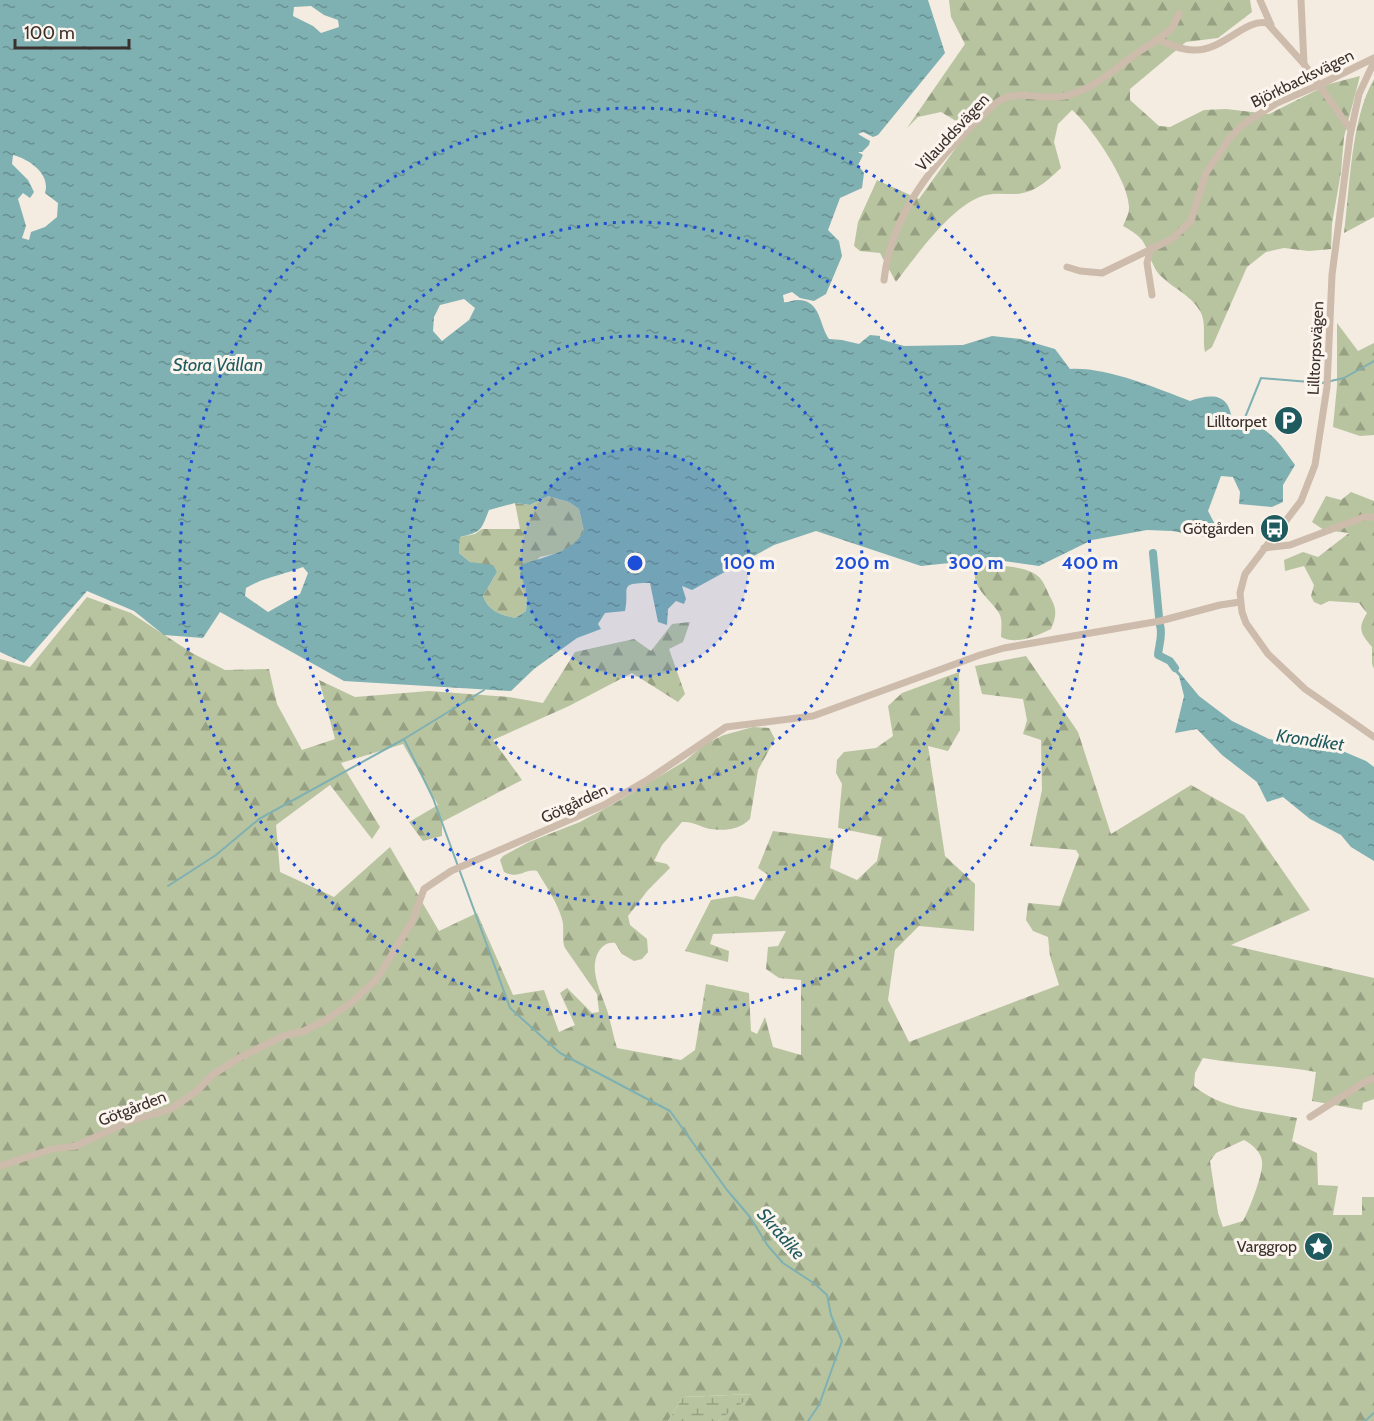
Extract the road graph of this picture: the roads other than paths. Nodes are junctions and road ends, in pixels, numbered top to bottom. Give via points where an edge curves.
1 (1260, 0) edge
2 (1301, 0) edge
3 (1179, 14) dead end
4 (1272, 27) junction
5 (1157, 39) junction
6 (1374, 58) edge
7 (1374, 62) edge
8 (1304, 64) junction
9 (1319, 85) junction
10 (1352, 130) junction
11 (1151, 248) junction
12 (1067, 267) dead end
13 (884, 280) dead end
14 (1152, 295) dead end
15 (1374, 517) edge
16 (1264, 548) junction
17 (1240, 602) junction
18 (1374, 737) edge
19 (1374, 1078) edge
20 (1310, 1117) dead end
21 (0, 1166) edge

1 - 4 street
2 - 8 street
3 - 5 street, Vilauddsvägen via 1172,27
4 - 5 street via 1255,23 1219,45 1201,50
4 - 8 street
5 - 13 street, Vilauddsvägen via 1106,77 1072,94 1042,98 1010,95 998,102 934,167 913,196 896,229
6 - 9 street, Björkbacksvägen
7 - 10 street, Lilltorpsvägen via 1359,94
8 - 9 street
9 - 10 street
9 - 11 street, Björkbacksvägen via 1277,103 1242,125 1206,173 1189,225
10 - 16 street, Lilltorpsvägen via 1332,275 1327,390 1316,465 1301,501
11 - 12 street, Björkbacksvägen via 1102,273
11 - 14 street via 1147,263
15 - 16 street via 1364,516 1290,544
16 - 17 street, Lilltorpsvägen via 1243,579
17 - 18 street via 1253,635 1280,666 1305,689
17 - 21 street, Götgården via 1160,621 1004,648 813,716 726,727 604,805 451,871 424,889 412,922 376,980 326,1020 237,1059 171,1109 130,1121 75,1146 52,1149
19 - 20 street

